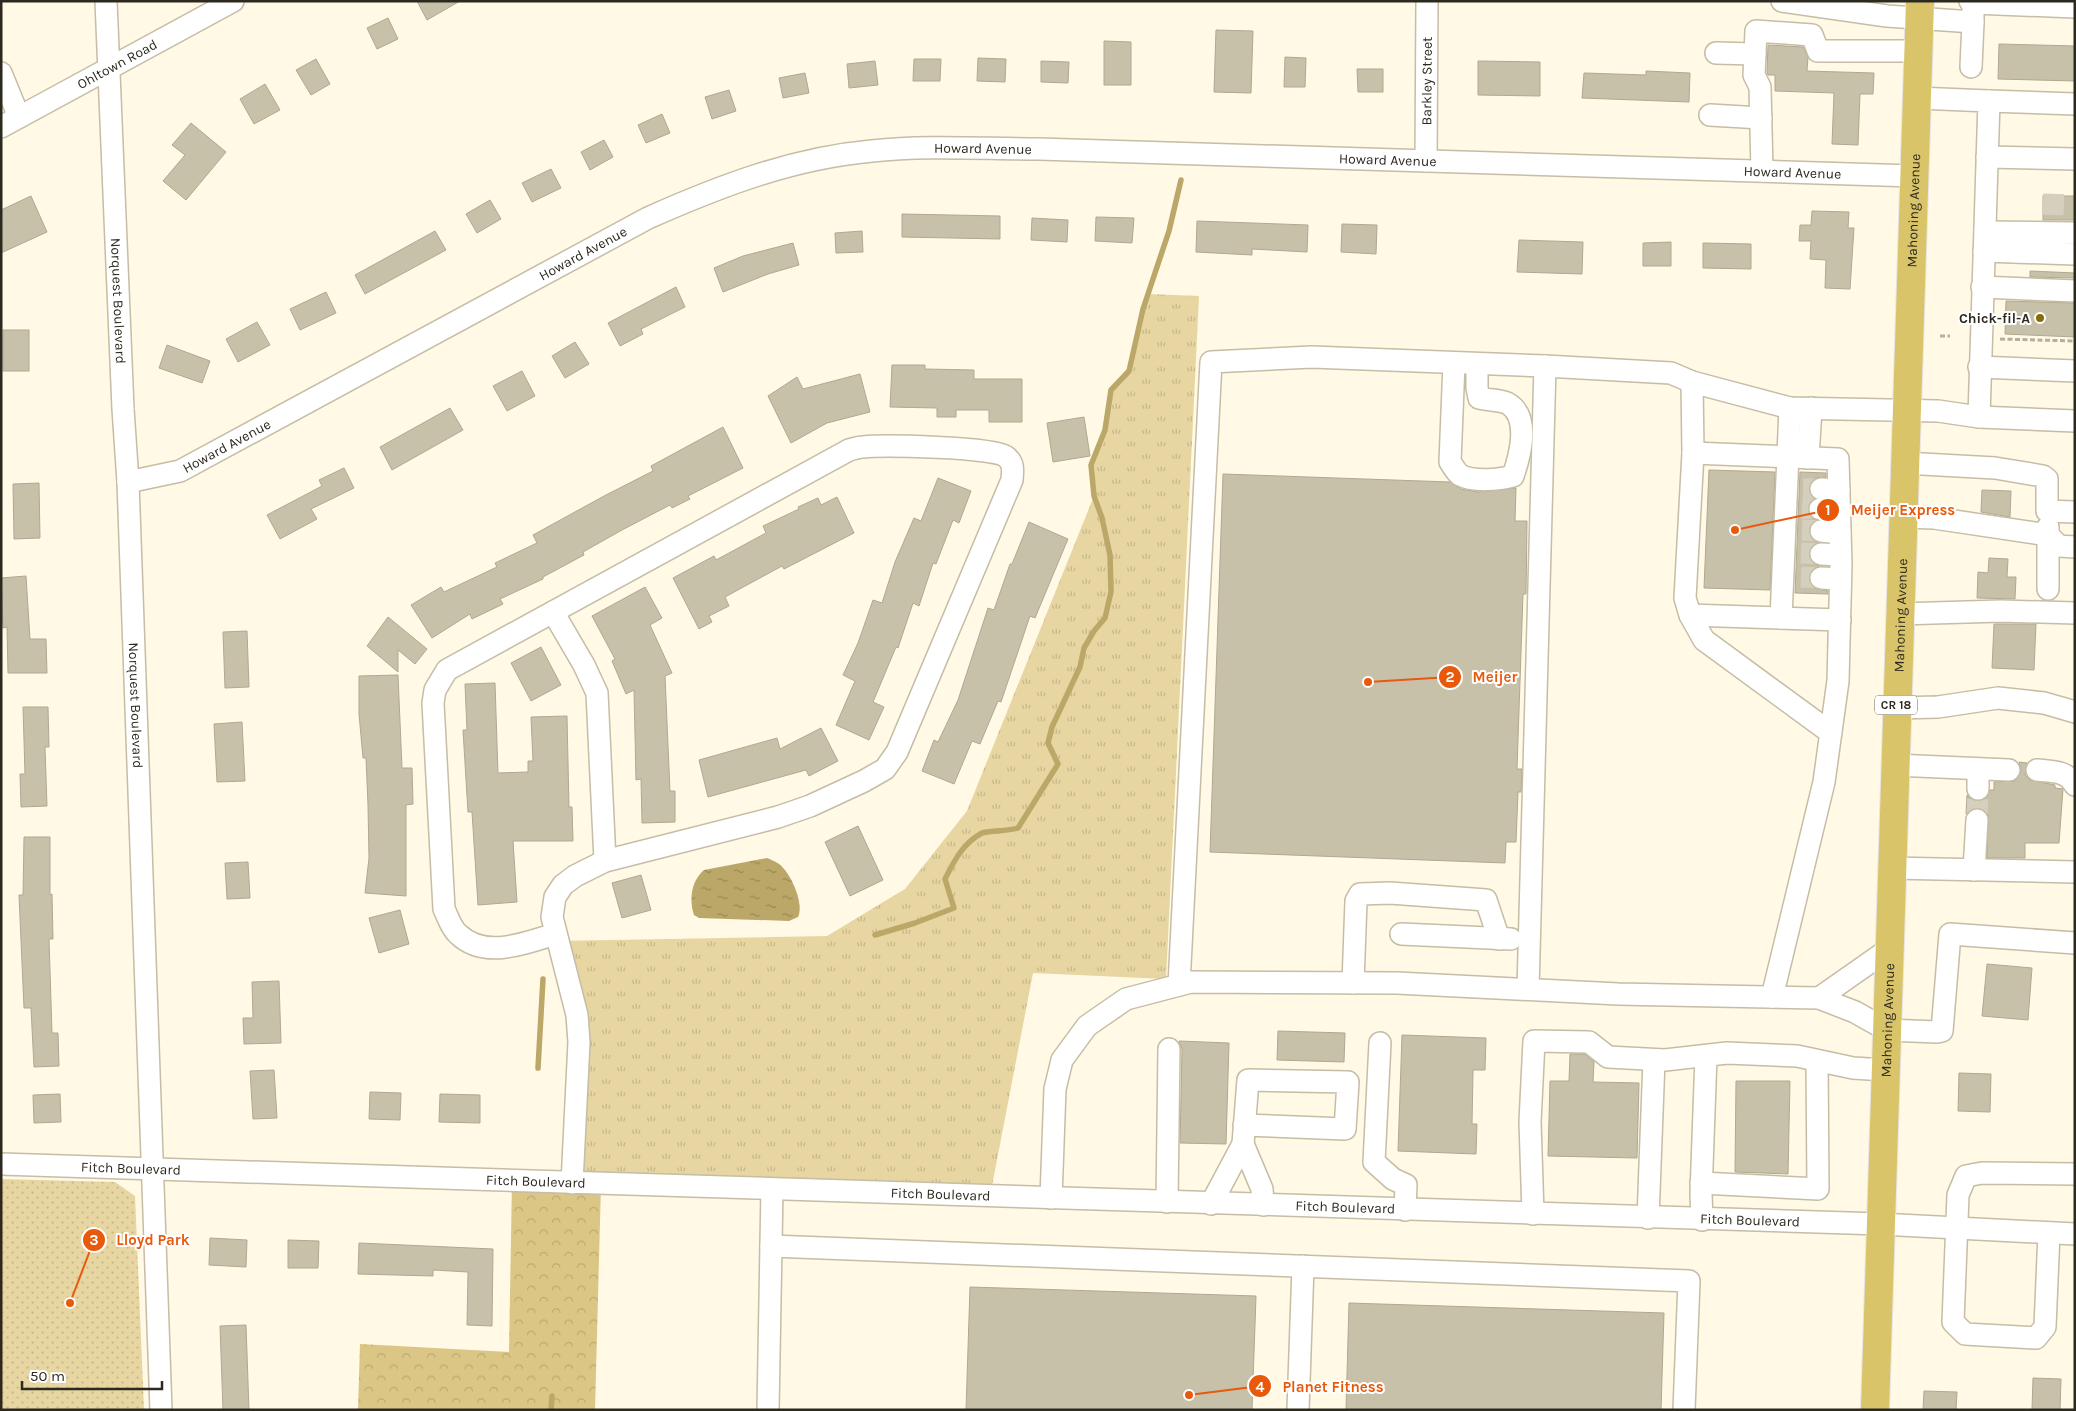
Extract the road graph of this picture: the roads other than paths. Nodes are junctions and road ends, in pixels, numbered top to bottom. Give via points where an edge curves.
1 (106, 1) edge
2 (233, 1) edge
3 (1427, 1) edge
4 (1782, 1) edge
5 (1859, 7) edge
6 (2075, 7) edge
7 (1972, 9) edge
8 (1920, 10) edge
9 (1918, 51) junction
10 (1716, 53) dead end
11 (1755, 54) junction
12 (1971, 67) dead end
13 (109, 68) junction
14 (1, 73) edge
15 (1917, 98) junction
16 (1988, 101) junction
17 (2075, 104) edge
18 (1710, 115) dead end
19 (1761, 118) junction
20 (10, 122) edge
21 (1987, 157) junction
22 (2075, 159) edge
23 (1426, 161) junction
24 (1762, 171) junction
25 (1914, 176) junction
26 (2075, 233) edge
27 (1984, 241) junction
28 (2075, 243) edge
29 (2075, 254) edge
30 (2075, 281) edge
31 (1982, 283) junction
32 (2075, 291) edge
33 (1454, 363) junction
34 (1477, 364) junction
35 (1546, 366) junction
36 (1979, 367) junction
37 (2075, 371) edge
38 (1692, 382) junction
39 (1800, 408) junction
40 (1906, 410) junction
41 (1979, 417) junction
42 (2075, 421) edge
43 (1693, 453) junction
44 (1799, 457) junction
45 (1904, 463) junction
46 (128, 482) junction
47 (1812, 509) junction
48 (2048, 511) junction
49 (2075, 512) edge
50 (1903, 517) junction
51 (2048, 535) junction
52 (2075, 547) edge
53 (1812, 554) junction
54 (1811, 578) junction
55 (2048, 589) dead end
56 (553, 612) junction
57 (2075, 613) edge
58 (1899, 614) junction
59 (1690, 615) junction
60 (1781, 618) junction
61 (1840, 620) junction
62 (1896, 708) junction
63 (2075, 712) edge
64 (1831, 733) junction
65 (1894, 766) junction
66 (2009, 770) dead end
67 (2037, 770) dead end
68 (2075, 785) edge
69 (1977, 820) tunnel mouth
70 (605, 861) junction
71 (1891, 868) junction
72 (1974, 870) junction
73 (2075, 872) edge
74 (555, 934) junction
75 (1401, 934) dead end
76 (1499, 939) junction
77 (1530, 940) junction
78 (2075, 943) edge
79 (1889, 949) junction
80 (1353, 983) junction
81 (1179, 985) junction
82 (1528, 989) junction
83 (1772, 997) junction
84 (1819, 998) junction
85 (1886, 1030) junction
86 (1380, 1043) dead end
87 (1169, 1050) dead end
88 (1706, 1056) junction
89 (1654, 1060) junction
90 (1816, 1061) junction
91 (1886, 1070) junction
92 (1243, 1134) junction
93 (1, 1164) edge
94 (151, 1169) junction
95 (2075, 1174) edge
96 (572, 1183) junction
97 (1701, 1183) junction
98 (772, 1189) junction
99 (1051, 1198) junction
100 (1167, 1202) junction
101 (1211, 1204) junction
102 (1263, 1206) junction
103 (1405, 1210) junction
104 (1533, 1214) junction
105 (1648, 1218) junction
106 (1702, 1220) junction
107 (1880, 1224) junction
108 (1955, 1228) junction
109 (2049, 1233) junction
110 (2075, 1234) edge
111 (770, 1246) junction
112 (1303, 1266) junction
113 (160, 1410) edge
114 (768, 1410) edge
115 (1298, 1410) edge
116 (1684, 1410) edge
117 (1875, 1410) edge

1 - 13 street, Norquest Boulevard
2 - 13 street, Ohltown Road
3 - 23 street, Barkley Street
4 - 5 street
5 - 8 street
6 - 7 street
7 - 8 street
7 - 12 street
8 - 9 main road, Mahoning Avenue / CR 18
9 - 11 street via 1818,50 1812,35 1756,31
9 - 15 main road, Mahoning Avenue / CR 18
10 - 11 street
11 - 19 street via 1754,75 1760,87
13 - 20 street, Ohltown Road
13 - 46 street, Norquest Boulevard via 122,409
14 - 20 street
15 - 16 street
15 - 25 main road, Mahoning Avenue / CR 18
16 - 17 street
16 - 21 street
18 - 19 street
19 - 24 street
21 - 22 street
21 - 27 street
23 - 24 street, Howard Avenue
23 - 46 street, Howard Avenue via 912,148 839,155 770,170 711,190 648,218 180,471
24 - 25 street, Howard Avenue
25 - 40 main road, Mahoning Avenue / CR 18
26 - 27 street
27 - 28 street
27 - 29 street
27 - 31 street
30 - 31 street
31 - 32 street
31 - 36 street
33 - 34 street
33 - 34 street via 1450,462 1458,474 1469,478 1504,479 1513,476 1518,462 1521,420 1516,410 1505,402 1480,398
33 - 81 street via 1312,357 1211,362
34 - 35 street
35 - 38 street via 1671,374
35 - 77 street
36 - 37 street
36 - 41 street
38 - 39 street
38 - 43 street
39 - 40 street
39 - 44 street
40 - 41 street via 1938,410
40 - 45 main road, Mahoning Avenue / CR 18
41 - 42 street
43 - 44 street
43 - 59 street via 1685,598
44 - 47 street
44 - 47 street via 1838,459
45 - 48 street via 1995,468 2043,476 2047,479
45 - 50 main road, Mahoning Avenue / CR 18
46 - 94 street, Norquest Boulevard
47 - 53 street
47 - 53 street
48 - 49 street
48 - 51 street
50 - 51 street via 1934,518
50 - 58 main road, Mahoning Avenue / CR 18
51 - 52 street via 2059,546
51 - 55 street
53 - 54 street
53 - 54 street
54 - 60 street
54 - 61 street
56 - 70 street via 597,693
56 - 70 street via 855,448 876,446 1000,452 1014,467 1012,480 897,752 885,769 864,782 778,817
56 - 74 street via 447,670 435,690 433,703 442,894 450,922 458,934 470,941 500,949
57 - 58 street
58 - 62 main road, Mahoning Avenue / CR 18
59 - 60 street
59 - 64 street via 1704,640
60 - 61 street
61 - 64 street via 1838,681
62 - 63 street via 1938,707 1998,698 2044,703
62 - 65 main road, Mahoning Avenue / CR 18
64 - 83 street via 1824,782
65 - 66 street via 1978,779
65 - 71 main road, Mahoning Avenue / CR 18
67 - 68 street via 2070,776
69 - 72 street
70 - 74 street via 575,876 554,897 552,917
71 - 72 street
71 - 79 main road, Mahoning Avenue / CR 18
72 - 73 street
74 - 96 street via 577,1015 579,1042
75 - 76 street
76 - 77 street
76 - 80 street via 1486,900 1360,894 1356,900
77 - 82 street
78 - 85 street via 1950,934 1942,1031
79 - 84 street
79 - 85 main road, Mahoning Avenue / CR 18
80 - 81 street via 1190,982
80 - 82 street
81 - 99 street via 1126,999 1087,1026 1062,1060 1054,1089
82 - 83 street
83 - 84 street
84 - 85 street via 1855,1012
85 - 91 main road, Mahoning Avenue / CR 18
86 - 103 street via 1374,1162 1393,1179 1406,1185
87 - 100 street
88 - 89 street
88 - 90 street via 1727,1053 1797,1056
88 - 97 street
89 - 104 street via 1608,1057 1589,1042 1534,1041 1530,1122
89 - 105 street
90 - 91 street
90 - 97 street via 1818,1189
91 - 107 main road, Mahoning Avenue / CR 18
92 - 92 street via 1248,1080 1348,1082 1345,1129
92 - 101 street
92 - 102 street via 1262,1189
93 - 94 street, Fitch Boulevard
94 - 96 street, Fitch Boulevard
94 - 113 street, Norquest Boulevard
95 - 108 street via 1982,1173 1966,1176 1958,1195
96 - 98 street, Fitch Boulevard
97 - 106 street
98 - 99 street, Fitch Boulevard
98 - 111 street
99 - 100 street, Fitch Boulevard
100 - 101 street, Fitch Boulevard
101 - 102 street, Fitch Boulevard
102 - 103 street, Fitch Boulevard
103 - 104 street, Fitch Boulevard
104 - 105 street, Fitch Boulevard
105 - 106 street, Fitch Boulevard
106 - 107 street, Fitch Boulevard
107 - 108 street, Fitch Boulevard
107 - 117 main road, Mahoning Avenue / CR 18
108 - 109 street, Fitch Boulevard
108 - 109 street via 1953,1322 1965,1334 2036,1338 2045,1327
109 - 110 street, Fitch Boulevard
111 - 112 street
111 - 114 street
112 - 115 street
112 - 116 street via 1689,1281

